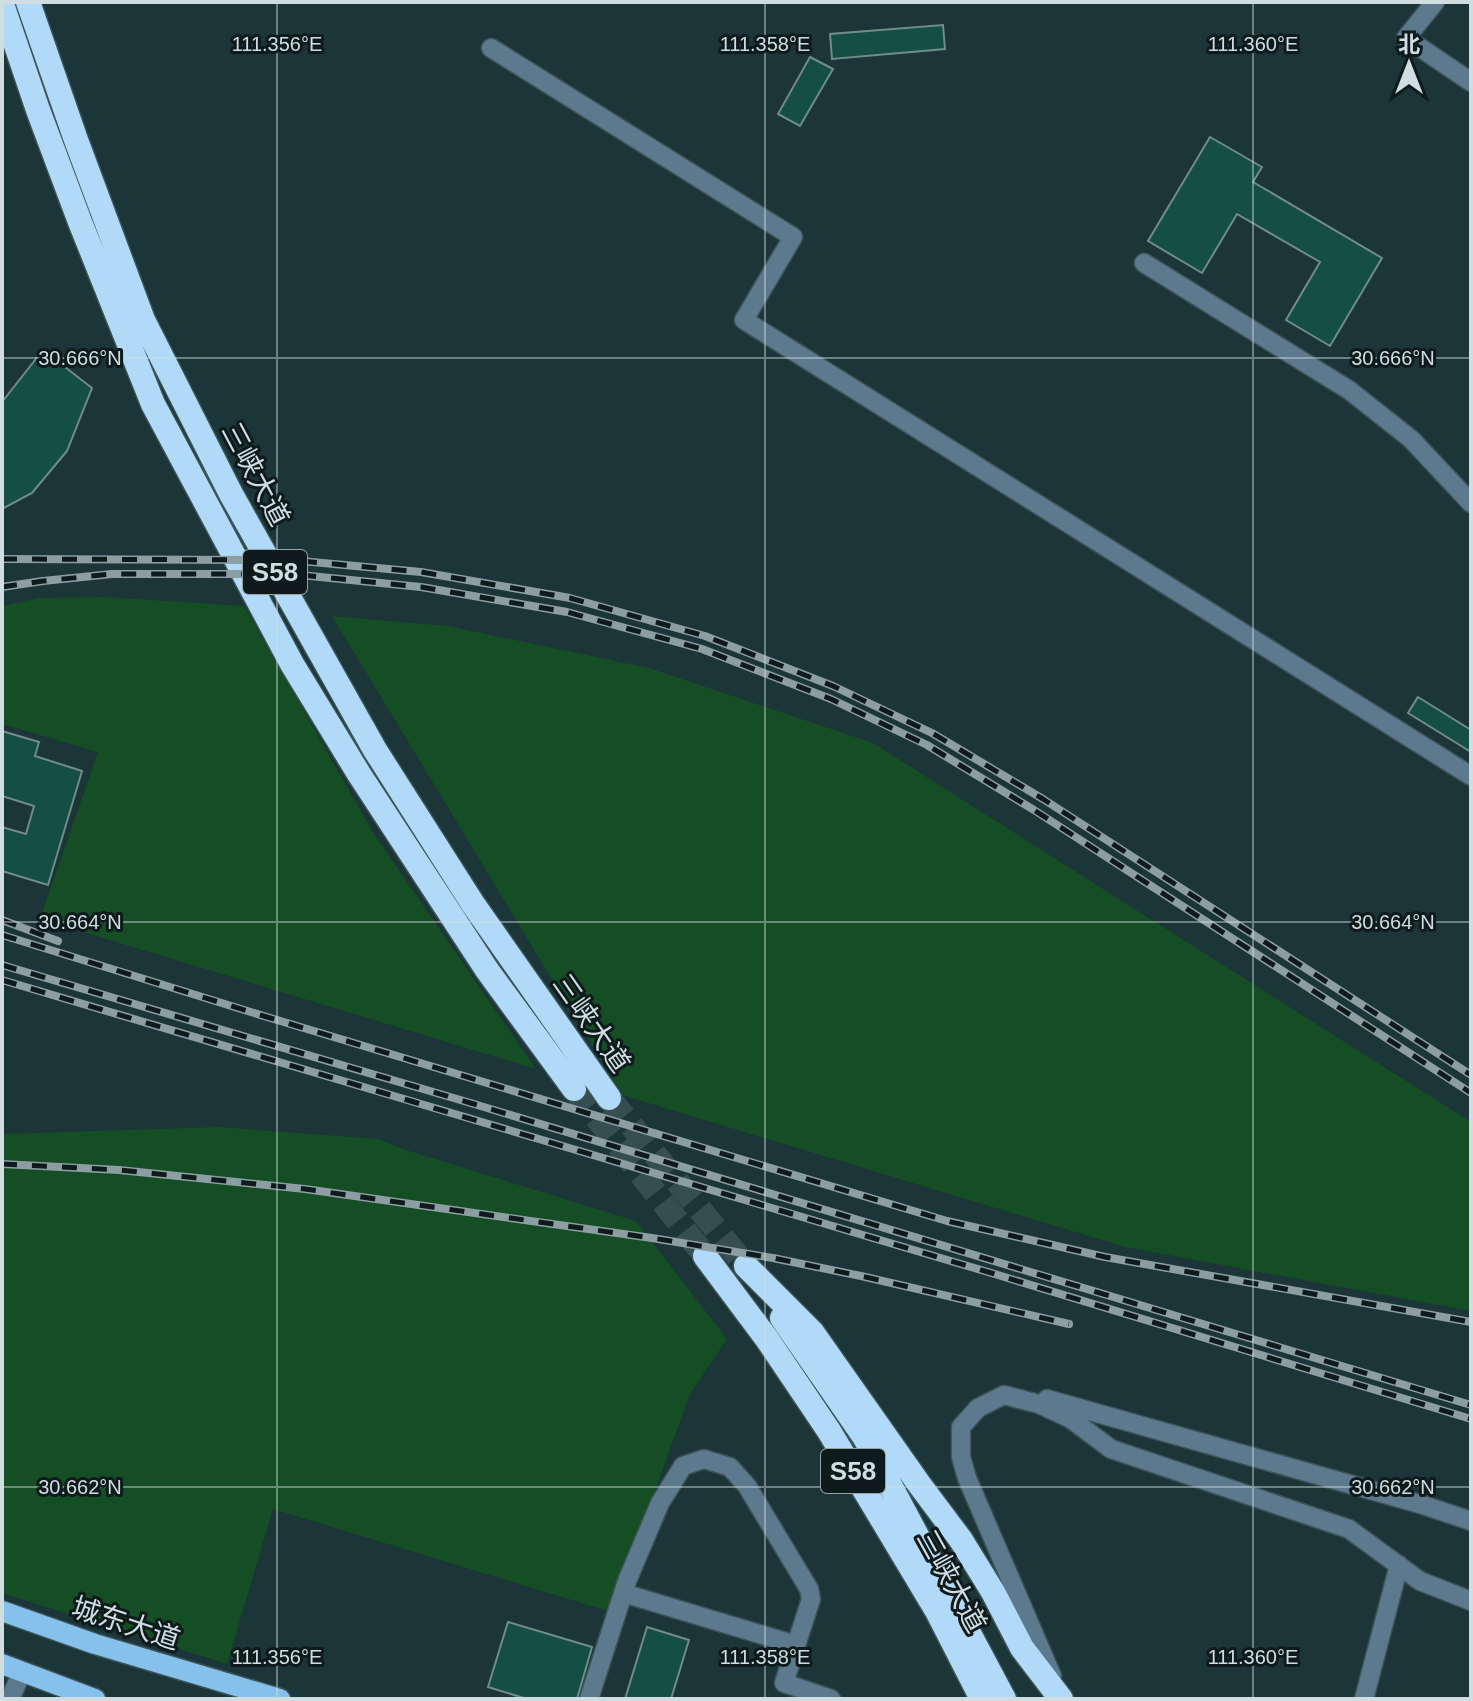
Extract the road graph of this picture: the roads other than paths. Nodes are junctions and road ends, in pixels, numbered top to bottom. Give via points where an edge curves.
1 (28, 2) edge
2 (1435, 2) edge
3 (2, 4) edge
4 (491, 48) dead end
5 (1471, 82) edge
6 (1144, 263) dead end
7 (1471, 503) edge
8 (1471, 776) edge
9 (574, 1089) tunnel mouth
10 (609, 1098) tunnel mouth
11 (705, 1256) tunnel mouth
12 (1004, 1395) junction
13 (1471, 1521) edge
14 (1399, 1565) junction
15 (623, 1593) junction
16 (1471, 1601) edge
17 (2, 1611) edge
18 (796, 1645) junction
19 (2, 1664) edge
20 (22, 1672) junction
21 (10, 1699) edge
22 (95, 1699) edge
23 (280, 1699) edge
24 (589, 1699) edge
25 (831, 1699) edge
26 (982, 1699) edge
27 (1004, 1699) edge
28 (1062, 1699) edge
29 (1364, 1699) edge

1 - 10 highway, 三峡大道 / S58 via 143,320 231,494 375,750 473,904
2 - 5 street via 1406,38
3 - 9 highway, 三峡大道 / S58 via 80,222 153,404 329,726 487,970
4 - 8 street via 793,237 744,320
6 - 7 street via 1349,390 1411,439
11 - 26 highway, 三峡大道 / S58 via 829,1431 937,1611
12 - 13 street via 1088,1409
12 - 14 street via 1071,1419 1111,1449 1349,1529
12 - 28 street via 978,1408 961,1427 961,1457
14 - 16 street via 1420,1581
14 - 29 street
15 - 18 street
15 - 18 street via 660,1503 683,1466 704,1459 730,1467 747,1486 809,1589 811,1599
15 - 24 street
17 - 23 main road, 城东大道
18 - 25 street via 784,1683
19 - 20 main road
20 - 21 street
20 - 22 main road
27 - 28 highway, 三峡大道 / S58 via 865,1438 746,1266 812,1332 853,1387 961,1540 1022,1648

